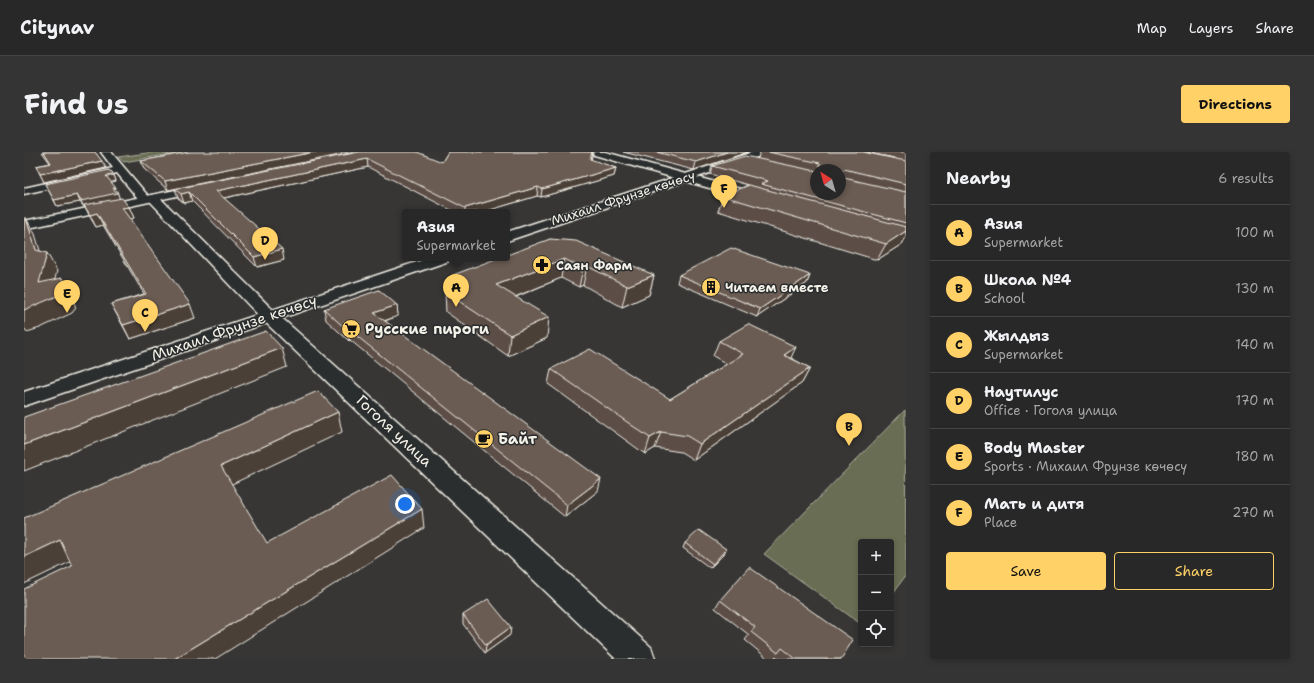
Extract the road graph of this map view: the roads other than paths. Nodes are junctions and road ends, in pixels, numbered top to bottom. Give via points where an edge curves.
1 (594, 152) edge
2 (108, 154) edge
3 (761, 157) edge
4 (121, 169) junction
5 (685, 178) junction
6 (212, 186) edge
7 (24, 191) edge
8 (149, 198) junction
9 (771, 202) edge
10 (24, 225) edge
11 (510, 236) edge
12 (435, 261) edge
13 (269, 316) junction
14 (24, 399) edge
15 (639, 659) edge

1 - 5 main road
2 - 4 street, Гоголя улица
3 - 5 main road, Михаил Фрунзе көчөсү via 742,159
4 - 7 street
4 - 8 street, Гоголя улица
5 - 9 main road
5 - 11 main road, Михаил Фрунзе көчөсү
6 - 8 main road
8 - 10 main road
8 - 13 street, Гоголя улица
12 - 13 main road, Михаил Фрунзе көчөсү
13 - 14 main road, Михаил Фрунзе көчөсү
13 - 15 street, Гоголя улица

